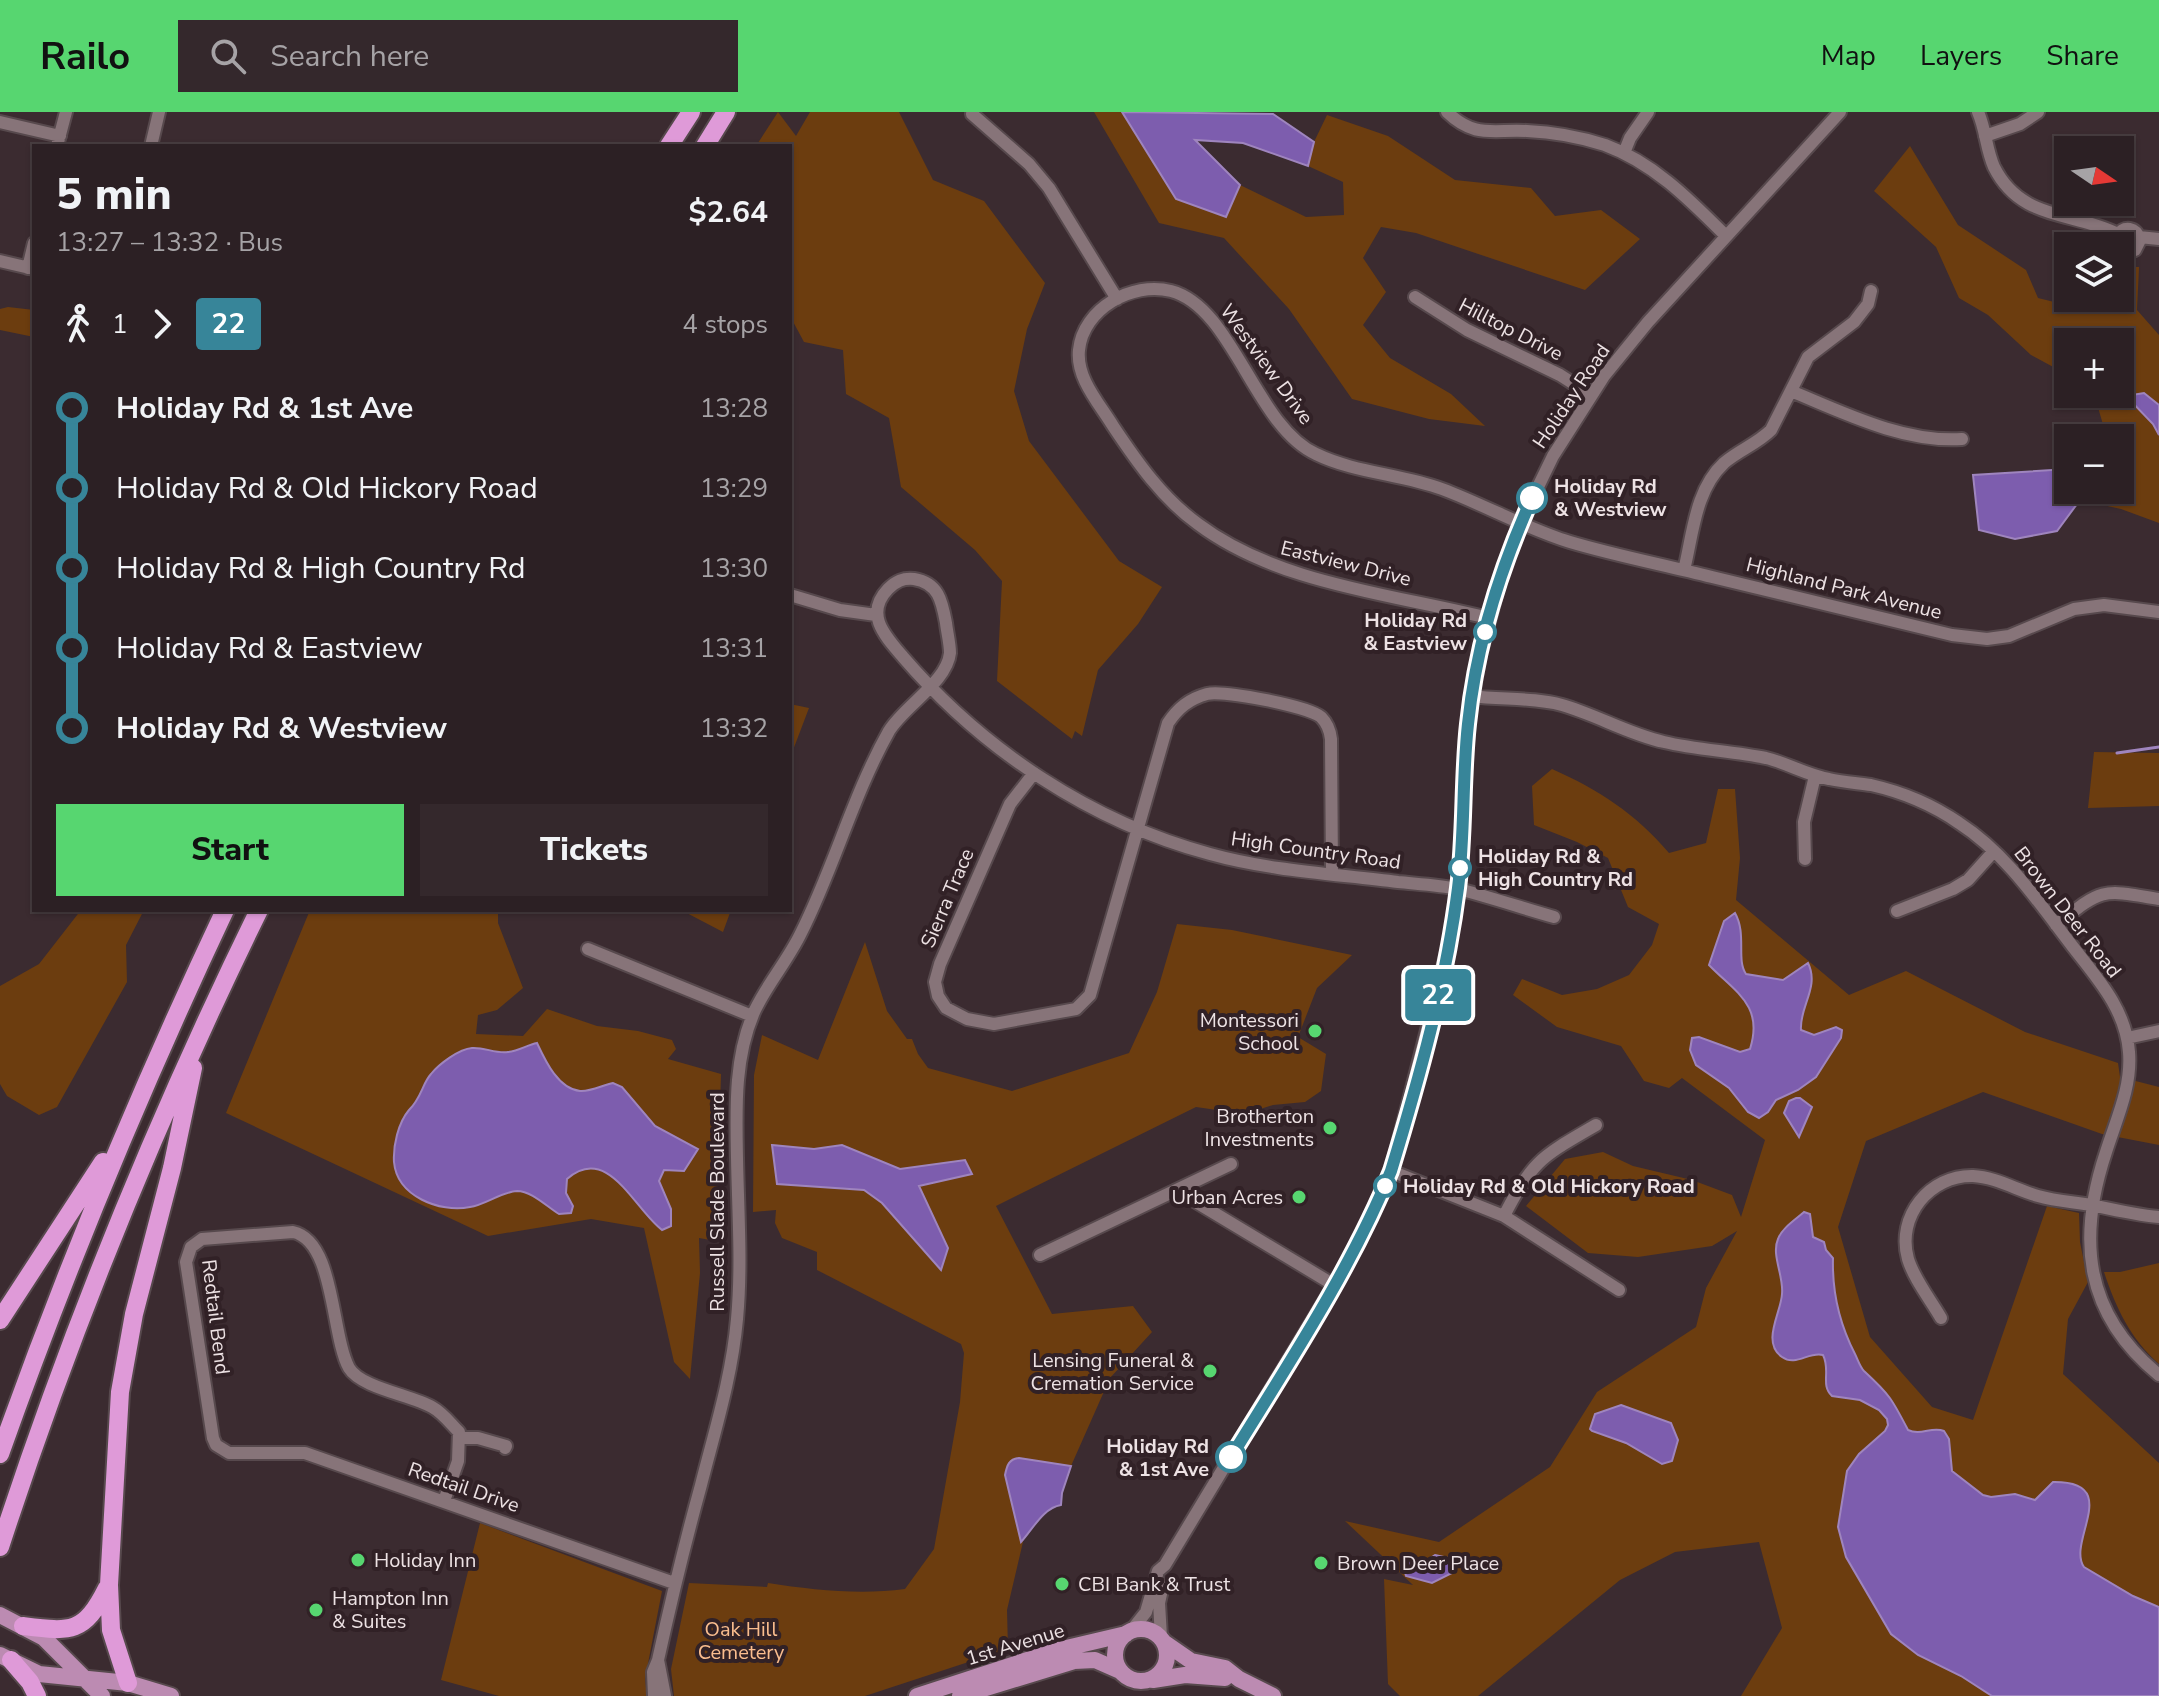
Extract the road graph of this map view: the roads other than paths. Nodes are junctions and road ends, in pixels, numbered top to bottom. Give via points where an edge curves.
1 (66, 112) edge
2 (159, 112) edge
3 (691, 112) edge
4 (726, 112) edge
5 (1447, 112) edge
6 (1648, 112) edge
7 (1840, 112) edge
8 (1978, 112) edge
9 (2038, 112) edge
10 (972, 114) dead end
11 (0, 122) edge
12 (1985, 136) junction
13 (59, 141) edge
14 (151, 144) edge
15 (670, 144) edge
16 (706, 144) edge
17 (1624, 153) junction
18 (2092, 232) edge
19 (2134, 233) edge
20 (1726, 236) junction
21 (2139, 237) junction
22 (2159, 239) edge
23 (2134, 250) edge
24 (0, 261) edge
25 (31, 269) edge
26 (1871, 291) dead end
27 (1415, 297) dead end
28 (1117, 299) junction
29 (1791, 391) junction
30 (1591, 395) junction
31 (1962, 439) dead end
32 (1521, 522) junction
33 (1684, 570) junction
34 (792, 596) edge
35 (2159, 612) edge
36 (876, 615) junction
37 (1488, 618) junction
38 (929, 688) junction
39 (1472, 696) junction
40 (1034, 773) junction
41 (1815, 776) junction
42 (1137, 829) junction
43 (1994, 851) junction
44 (1805, 859) dead end
45 (1332, 874) junction
46 (1458, 889) junction
47 (2159, 899) edge
48 (1897, 911) dead end
49 (224, 912) edge
50 (258, 912) edge
51 (1554, 917) dead end
52 (2056, 925) junction
53 (588, 949) dead end
54 (752, 1016) junction
55 (202, 1027) junction
56 (2159, 1031) edge
57 (2127, 1038) junction
58 (1596, 1125) dead end
59 (126, 1126) junction
60 (1231, 1164) dead end
61 (1391, 1171) junction
62 (1176, 1190) junction
63 (2090, 1205) junction
64 (1504, 1216) junction
65 (2159, 1217) edge
66 (1040, 1255) dead end
67 (1334, 1285) junction
68 (1619, 1290) dead end
69 (1941, 1318) dead end
70 (0, 1320) edge
71 (2159, 1375) edge
72 (460, 1438) junction
73 (505, 1448) dead end
74 (0, 1454) edge
75 (236, 1454) joint
76 (444, 1501) junction
77 (0, 1547) edge
78 (1165, 1565) junction
79 (674, 1583) junction
80 (109, 1585) junction
81 (0, 1615) edge
82 (23, 1626) junction
83 (1128, 1632) junction
84 (1163, 1640) junction
85 (5, 1658) edge
86 (658, 1660) junction
87 (1120, 1671) junction
88 (86, 1678) junction
89 (1239, 1679) junction
90 (1147, 1681) junction
91 (128, 1683) junction
92 (37, 1696) edge
93 (102, 1696) edge
94 (171, 1696) edge
95 (654, 1696) edge
96 (665, 1696) edge
97 (917, 1696) edge
98 (960, 1696) edge
99 (1273, 1696) edge

1 - 13 street
2 - 14 street
3 - 15 highway
4 - 16 highway
5 - 17 street via 1478,131 1581,138
6 - 17 street
7 - 20 street, Holiday Road
8 - 12 street
9 - 12 street
10 - 28 street via 1049,188
11 - 13 street
12 - 18 street via 2000,178 2022,201
17 - 20 street via 1669,182
19 - 21 street
20 - 30 street, Holiday Road
21 - 22 street
21 - 23 street
24 - 25 street
26 - 29 street via 1854,322 1808,357
27 - 30 street, Hilltop Drive
28 - 32 street, Westview Drive via 1158,289 1195,303 1279,423 1306,449 1441,489
28 - 37 street, Eastview Drive via 1085,329 1078,352 1082,375 1149,477 1187,516 1223,542 1298,574
29 - 31 street via 1882,426 1939,440
29 - 33 street via 1771,430 1722,465 1706,487
30 - 32 street, Holiday Road
32 - 33 street, Highland Park Avenue via 1568,542
32 - 37 street, Holiday Road
33 - 35 street, Highland Park Avenue via 1987,639 2009,636 2074,609 2104,605
34 - 36 street
36 - 38 street, High Country Road via 882,633
36 - 38 street, Russell Slade Boulevard via 880,598 895,581 911,578 931,585 941,596 950,651 946,667
37 - 39 street, Holiday Road
38 - 40 street, High Country Road via 993,745
38 - 54 street, Russell Slade Boulevard via 893,724 800,936
39 - 41 street, Brown Deer Road via 1556,704 1637,735 1763,758
39 - 46 street, Holiday Road
40 - 42 street, High Country Road
40 - 42 street, Sierra Trace via 1010,804 940,964 938,996 958,1015 994,1024 1076,1009 1086,1000
41 - 43 street, Brown Deer Road via 1916,799 1959,822
41 - 44 street via 1804,822
42 - 45 street, High Country Road via 1211,855
42 - 45 street via 1168,723 1184,704 1228,692 1297,708 1319,716 1329,728
43 - 48 street via 1968,880
43 - 52 street, Brown Deer Road
45 - 46 street, High Country Road
46 - 51 street, High Country Road
46 - 61 street, Holiday Road via 1439,989
47 - 52 street via 2099,894
49 - 59 highway
50 - 55 highway
52 - 57 street, Brown Deer Road via 2112,1000
53 - 54 street
54 - 79 street, Russell Slade Boulevard via 737,1092 738,1316 731,1372
55 - 77 highway via 67,1359
55 - 80 highway via 124,1362
56 - 57 street
57 - 63 street, Brown Deer Road via 2127,1088
58 - 64 street via 1543,1156 1522,1180
59 - 70 highway
59 - 74 highway
60 - 62 street
61 - 64 street
61 - 67 street, Holiday Road
62 - 66 street
62 - 67 street
63 - 65 street
63 - 69 street via 2041,1197 1977,1177 1953,1178 1931,1189 1914,1207 1905,1241 1911,1267
63 - 71 street, Brown Deer Road via 2091,1263 2101,1299 2122,1337
64 - 68 street
67 - 78 street, Holiday Road
72 - 73 street
72 - 75 street, Redtail Bend via 433,1407 354,1375 339,1339 320,1261 306,1237 293,1232 202,1239 187,1254 213,1438 222,1450
72 - 76 street
75 - 76 street, Redtail Drive via 305,1453
76 - 79 street, Redtail Drive
78 - 83 street, Holiday Road via 1158,1571 1146,1612
78 - 84 street, Holiday Road via 1159,1603
79 - 86 street, Russell Slade Boulevard
80 - 82 highway via 96,1611 74,1627
80 - 91 highway via 111,1630
81 - 82 main road
82 - 88 main road via 44,1638
83 - 84 main road via 1147,1629
83 - 87 main road via 1115,1655
83 - 97 main road, 1st Avenue
84 - 89 main road via 1191,1661 1225,1668
84 - 90 main road via 1165,1666
85 - 88 main road via 39,1674
85 - 92 highway
86 - 95 street, Russell Slade Boulevard
86 - 96 street, Russell Slade Boulevard
87 - 90 main road via 1132,1680
87 - 98 main road, 1st Avenue via 1095,1660 1074,1661
88 - 91 main road
88 - 93 main road
89 - 90 main road via 1185,1675
89 - 99 main road
91 - 94 main road

